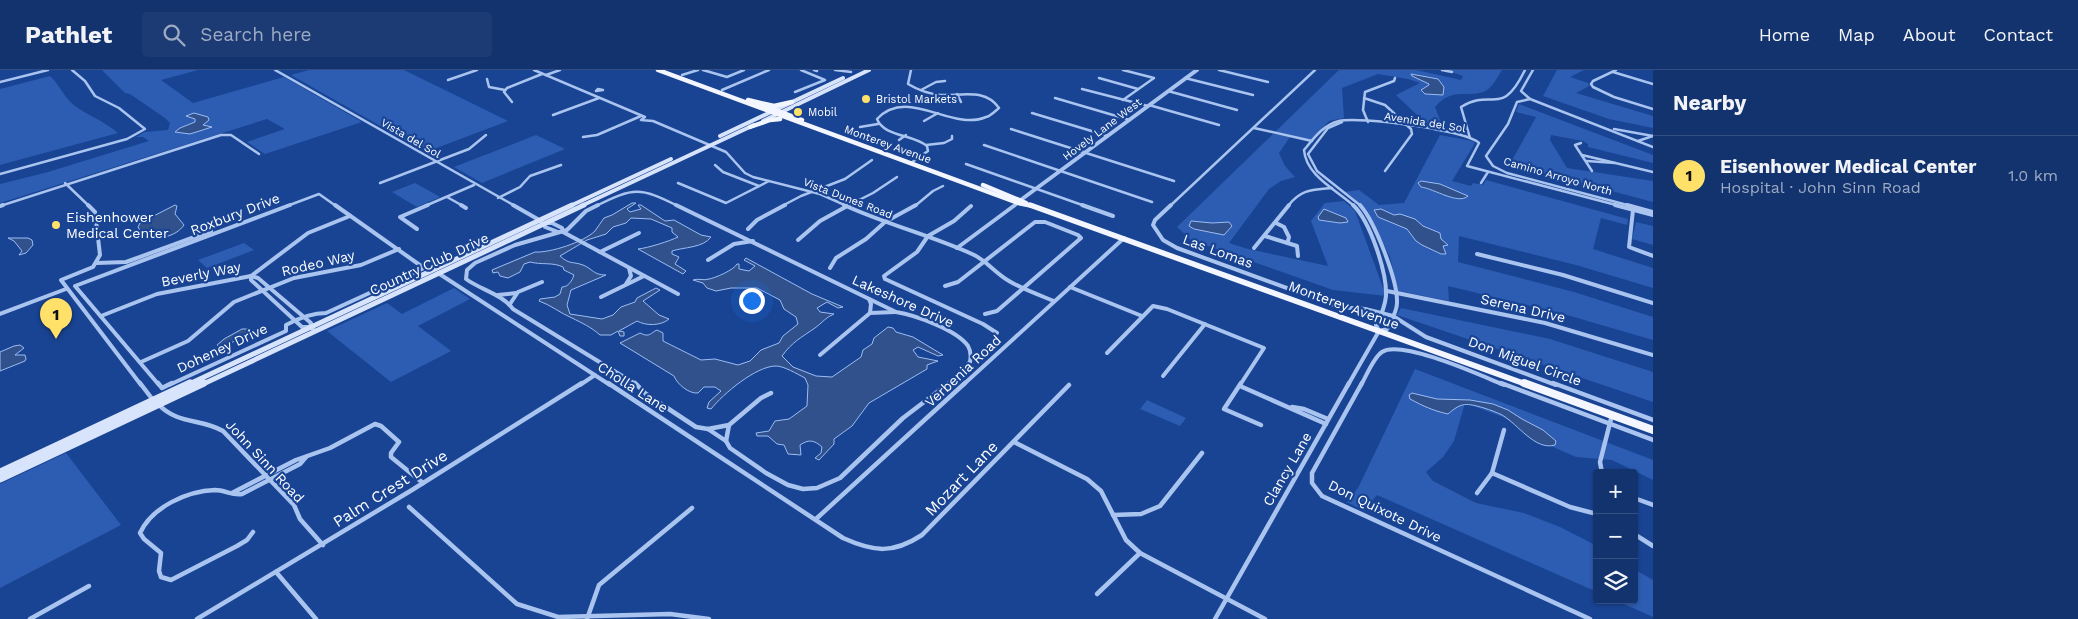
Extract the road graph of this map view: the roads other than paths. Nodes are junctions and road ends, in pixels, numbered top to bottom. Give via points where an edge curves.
1 (48, 70) edge
2 (72, 70) edge
3 (275, 70) edge
4 (477, 70) edge
5 (534, 70) edge
6 (560, 70) edge
7 (659, 70) edge
8 (668, 70) edge
9 (698, 70) edge
10 (703, 70) edge
11 (744, 70) edge
12 (769, 70) edge
13 (801, 70) edge
14 (834, 70) edge
15 (845, 70) edge
16 (869, 70) edge
17 (911, 70) edge
18 (1123, 70) edge
19 (1197, 70) edge
20 (1219, 70) edge
21 (1315, 70) edge
22 (1442, 70) edge
23 (1525, 70) edge
24 (1533, 70) edge
25 (692, 71) edge
26 (814, 71) edge
27 (1614, 71) edge
28 (860, 72) edge
29 (1452, 72) dead end
30 (852, 73) junction
31 (544, 74) junction
32 (682, 75) junction
33 (1099, 78) dead end
34 (1186, 78) junction
35 (1395, 78) dead end
36 (487, 79) dead end
37 (448, 80) dead end
38 (945, 81) dead end
39 (0, 82) edge
40 (1268, 82) dead end
41 (1653, 84) edge
42 (1082, 89) dead end
43 (1138, 89) junction
44 (505, 90) junction
45 (722, 90) junction
46 (921, 90) junction
47 (596, 91) dead end
48 (1168, 91) junction
49 (795, 92) dead end
50 (589, 94) junction
51 (957, 94) junction
52 (1252, 95) dead end
53 (599, 98) junction
54 (1055, 98) dead end
55 (1364, 98) junction
56 (1530, 99) junction
57 (748, 100) junction
58 (1123, 100) junction
59 (512, 102) dead end
60 (792, 102) junction
61 (960, 102) dead end
62 (998, 104) junction
63 (1005, 104) dead end
64 (1148, 106) junction
65 (1653, 108) edge
66 (1237, 110) dead end
67 (781, 112) junction
68 (769, 113) junction
69 (775, 113) junction
70 (938, 113) junction
71 (1032, 113) dead end
72 (553, 116) dead end
73 (641, 116) junction
74 (1130, 120) junction
75 (1368, 121) junction
76 (924, 122) dead end
77 (798, 123) junction
78 (878, 124) junction
79 (1219, 125) dead end
80 (750, 127) junction
81 (860, 127) dead end
82 (1254, 128) junction
83 (1411, 128) junction
84 (1011, 129) dead end
85 (1610, 129) junction
86 (906, 135) junction
87 (486, 136) dead end
88 (952, 136) dead end
89 (1108, 136) junction
90 (1653, 136) edge
91 (583, 137) dead end
92 (1470, 138) junction
93 (899, 140) dead end
94 (1314, 141) junction
95 (1638, 141) junction
96 (1581, 143) dead end
97 (708, 144) junction
98 (926, 145) junction
99 (984, 145) dead end
100 (1653, 147) edge
101 (1085, 153) junction
102 (258, 154) dead end
103 (1582, 155) junction
104 (872, 160) dead end
105 (1587, 161) junction
106 (434, 162) junction
107 (913, 162) junction
108 (1618, 163) junction
109 (966, 164) dead end
110 (715, 165) dead end
111 (561, 166) dead end
112 (1061, 171) junction
113 (1385, 171) dead end
114 (1592, 171) dead end
115 (1488, 172) junction
116 (1653, 172) edge
117 (0, 174) edge
118 (897, 177) dead end
119 (769, 181) junction
120 (1174, 181) dead end
121 (380, 182) dead end
122 (678, 183) dead end
123 (66, 184) junction
124 (1481, 184) dead end
125 (474, 185) junction
126 (759, 186) junction
127 (943, 186) dead end
128 (1335, 188) junction
129 (1037, 189) junction
130 (812, 191) junction
131 (447, 197) junction
132 (498, 198) junction
133 (1020, 201) junction
134 (1152, 202) dead end
135 (0, 205) edge
136 (848, 206) junction
137 (971, 206) dead end
138 (466, 208) dead end
139 (1633, 210) junction
140 (1653, 214) edge
141 (350, 216) junction
142 (1113, 216) dead end
143 (540, 221) junction
144 (1040, 221) joint
145 (885, 222) junction
146 (545, 223) junction
147 (1276, 223) junction
148 (417, 229) dead end
149 (748, 229) dead end
150 (211, 231) dead end
151 (563, 232) junction
152 (639, 233) dead end
153 (737, 234) junction
154 (928, 236) junction
155 (1078, 236) joint
156 (1265, 236) junction
157 (1124, 238) junction
158 (798, 240) dead end
159 (753, 241) junction
160 (1288, 241) junction
161 (734, 244) junction
162 (957, 248) junction
163 (1254, 248) dead end
164 (399, 249) junction
165 (600, 252) junction
166 (1477, 254) dead end
167 (1298, 256) dead end
168 (1653, 256) edge
169 (454, 260) junction
170 (708, 260) dead end
171 (985, 261) junction
172 (96, 263) junction
173 (629, 268) junction
174 (830, 268) dead end
175 (438, 273) junction
176 (252, 276) junction
177 (644, 276) junction
178 (542, 282) dead end
179 (626, 284) junction
180 (75, 286) joint
181 (945, 286) dead end
182 (1070, 287) junction
183 (269, 288) junction
184 (66, 289) junction
185 (1023, 289) junction
186 (263, 290) junction
187 (1387, 291) junction
188 (518, 292) junction
189 (1395, 293) junction
190 (678, 294) dead end
191 (497, 295) junction
192 (601, 297) dead end
193 (869, 298) junction
194 (1054, 301) junction
195 (1653, 303) edge
196 (510, 304) junction
197 (896, 312) junction
198 (870, 313) junction
199 (1382, 313) junction
200 (0, 314) edge
201 (985, 314) dead end
202 (101, 316) junction
203 (1142, 316) junction
204 (1393, 316) junction
205 (302, 317) junction
206 (296, 320) junction
207 (1205, 324) junction
208 (312, 329) junction
209 (1379, 330) junction
210 (997, 333) dead end
211 (1107, 353) dead end
212 (820, 355) dead end
213 (1653, 355) edge
214 (141, 362) junction
215 (595, 375) junction
216 (1163, 376) dead end
217 (1068, 385) dead end
218 (1240, 386) junction
219 (162, 388) joint
220 (771, 393) dead end
221 (156, 403) junction
222 (1612, 415) junction
223 (1653, 420) edge
224 (1327, 422) junction
225 (1610, 424) junction
226 (730, 425) junction
227 (1261, 425) dead end
228 (708, 429) junction
229 (1504, 430) dead end
230 (1653, 430) edge
231 (1653, 440) edge
232 (726, 441) junction
233 (1014, 442) junction
234 (42, 452) junction
235 (1202, 453) dead end
236 (1601, 469) edge
237 (0, 472) edge
238 (1492, 473) junction
239 (0, 478) edge
240 (268, 478) junction
241 (423, 483) junction
242 (1477, 493) dead end
243 (1638, 500) edge
244 (1653, 506) edge
245 (409, 507) dead end
246 (692, 508) dead end
247 (1593, 513) edge
248 (1113, 514) junction
249 (816, 519) junction
250 (253, 532) dead end
251 (1638, 537) edge
252 (323, 544) junction
253 (1653, 546) edge
254 (1140, 553) junction
255 (276, 572) junction
256 (89, 586) dead end
257 (1097, 594) dead end
258 (1227, 598) junction
259 (588, 618) edge
260 (30, 619) edge
261 (197, 619) edge
262 (316, 619) edge
263 (709, 619) edge
264 (1215, 619) edge
265 (1265, 619) edge
266 (1590, 619) edge

1 - 39 street
2 - 117 street via 85,81 94,96 119,108 145,129 139,134 67,157
3 - 106 street, Vista del Sol
4 - 37 street
5 - 31 street, Vista Dunes Road
6 - 31 street
7 - 32 main road
7 - 68 main road, Monterey Avenue
8 - 32 main road, Monterey Avenue
9 - 25 street
10 - 11 street via 727,77
12 - 45 street
13 - 26 street
14 - 30 street
15 - 30 street
16 - 28 main road, Country Club Drive
17 - 46 street via 908,84
18 - 43 street via 1154,78
19 - 34 street, Hovely Lane West
20 - 40 street
21 - 82 street
22 - 29 street
23 - 92 street via 1506,98 1476,101 1461,107
24 - 56 street via 1521,91
25 - 32 street
26 - 49 street via 825,80
27 - 41 street
27 - 65 street via 1593,81 1593,87 1614,97
28 - 30 main road, Country Club Drive
28 - 67 main road, Country Club Drive
30 - 60 main road, Country Club Drive
31 - 44 street via 512,84
31 - 50 street, Vista Dunes Road
32 - 45 main road, Monterey Avenue
33 - 43 street
34 - 48 street, Hovely Lane West
34 - 52 street
35 - 55 street via 1365,92
36 - 44 street via 489,87
38 - 46 street
42 - 58 street
43 - 58 street
44 - 59 street
45 - 57 main road, Monterey Avenue
46 - 51 street
47 - 50 street
48 - 64 street, Hovely Lane West
48 - 66 street
50 - 53 street, Vista Dunes Road
51 - 61 street
51 - 62 street via 988,97
53 - 72 street
53 - 73 street, Vista Dunes Road
54 - 74 street
55 - 75 street via 1363,110
55 - 83 street via 1386,104
56 - 85 street
56 - 140 street, Camino Arroyo North via 1517,102 1508,124 1486,156 1488,161 1508,173
57 - 60 main road via 774,106
57 - 69 main road, Monterey Avenue
58 - 64 street
60 - 69 main road, Country Club Drive
62 - 63 street
62 - 70 street via 994,114 978,120 958,120
64 - 74 street, Hovely Lane West
64 - 79 street
67 - 69 main road, Monterey Avenue
67 - 107 main road, Monterey Avenue
68 - 69 main road, Monterey Avenue
68 - 97 main road, Country Club Drive
69 - 77 main road, Monterey Avenue
69 - 80 main road, Country Club Drive
70 - 76 street
70 - 78 street via 924,108 900,107 879,116
71 - 89 street
73 - 91 street
73 - 97 street, Vista Dunes Road via 645,117 643,121 653,121
74 - 89 street, Hovely Lane West
75 - 83 street, Avenida del Sol
75 - 94 street, Avenida del Sol via 1334,124
77 - 80 main road via 776,119
77 - 107 main road, Monterey Avenue
78 - 81 street
78 - 86 street via 886,130
80 - 97 main road, Country Club Drive
82 - 94 street
82 - 199 street, Las Lomas via 1155,220 1156,231 1169,245 1264,280 1339,307
83 - 92 street, Avenida del Sol
83 - 113 street via 1412,134
84 - 101 street
85 - 90 street
85 - 95 street
86 - 93 street
86 - 98 street
87 - 106 street via 473,147
88 - 98 street via 944,144
89 - 101 street, Hovely Lane West
90 - 95 street
92 - 115 street via 1479,143 1466,164
94 - 128 street via 1308,154 1310,163
95 - 100 street
96 - 103 street via 1576,145
97 - 119 street, Vista Dunes Road via 726,152 745,172
97 - 143 main road, Country Club Drive
97 - 146 main road, Country Club Drive
98 - 107 street via 928,151
99 - 112 street
101 - 112 street, Hovely Lane West
101 - 120 street
102 - 123 street via 231,136 219,136
103 - 105 street
103 - 108 street
104 - 130 street via 844,179
105 - 108 street
105 - 114 street
106 - 121 street
106 - 125 street, Vista del Sol
107 - 133 main road, Monterey Avenue
108 - 116 street
109 - 129 street
110 - 126 street via 723,172
111 - 132 street via 530,176 520,188
112 - 129 street, Hovely Lane West
112 - 134 street
115 - 124 street
115 - 139 street
118 - 136 street via 874,194
119 - 126 street
119 - 130 street, Vista Dunes Road
122 - 126 street via 726,203
123 - 135 street
123 - 172 street via 95,212 100,255
125 - 131 street
125 - 132 street, Vista del Sol
127 - 145 street via 910,210
128 - 147 street via 1301,193
128 - 187 street via 1357,209 1378,255
128 - 189 street via 1363,209 1388,261
129 - 133 street, Hovely Lane West
129 - 142 street
130 - 136 street, Vista Dunes Road
130 - 149 street via 757,220
131 - 138 street
131 - 148 street via 400,217
132 - 143 street, Vista del Sol
133 - 157 main road, Monterey Avenue
133 - 162 street
136 - 145 street, Vista Dunes Road
136 - 158 street via 806,231
137 - 154 street via 954,221
139 - 140 street
139 - 168 street via 1629,247
141 - 164 street
141 - 176 street, Beverly Way via 308,233
141 - 180 street, Roxbury Drive via 319,194
143 - 146 street, Vista del Sol
143 - 169 main road, Country Club Drive
144 - 155 street
144 - 171 street
145 - 154 street, Vista Dunes Road
145 - 174 street via 836,258
146 - 151 street, Vista del Sol via 562,228
146 - 151 street via 545,227
146 - 175 main road, Country Club Drive
147 - 156 street
147 - 160 street via 1284,227
150 - 172 street via 126,262
151 - 153 street, Lakeshore Drive via 586,211 622,194 640,191 652,193
151 - 165 street
151 - 191 street, Lakeshore Drive via 515,245 475,263 467,270 465,276 469,281
152 - 165 street
153 - 159 street, Lakeshore Drive
153 - 161 street
154 - 162 street, Vista Dunes Road
154 - 210 street via 917,252 884,276 885,279
155 - 185 street via 1081,238 1078,242
156 - 160 street
156 - 163 street
157 - 182 street, Verbenia Road
157 - 209 main road, Monterey Avenue
159 - 161 street
159 - 193 street, Lakeshore Drive
160 - 167 street via 1297,246
161 - 170 street
162 - 171 street, Vista Dunes Road
164 - 183 street, Rodeo Way via 361,265 294,278
164 - 205 street, Doheney Drive via 424,268 326,313
165 - 173 street
166 - 195 street
169 - 175 main road
169 - 208 main road, Country Club Drive
171 - 181 street via 958,282
171 - 185 street, Vista Dunes Road
172 - 184 street, John Sinn Road via 61,280
173 - 177 street
173 - 179 street via 631,276
175 - 208 main road, Country Club Drive
175 - 215 street, Cholla Lane
176 - 183 street
176 - 186 street via 251,280
176 - 202 street, Beverly Way via 157,294
177 - 179 street
177 - 190 street
178 - 188 street
179 - 192 street
180 - 202 street
182 - 194 street, Verbenia Road
182 - 203 street
183 - 186 street, Rodeo Way
183 - 205 street
184 - 200 street
184 - 221 street, John Sinn Road
185 - 194 street, Vista Dunes Road
185 - 201 street via 997,311
186 - 206 street
186 - 214 street, Rodeo Way via 234,302 188,341
187 - 189 street, Serena Drive
187 - 199 street
188 - 191 street
188 - 196 street
189 - 204 street via 1397,303
189 - 213 street, Serena Drive via 1545,323
191 - 196 street, Lakeshore Drive
193 - 197 street, Lakeshore Drive
193 - 198 street
194 - 249 street, Verbenia Road
196 - 228 street, Lakeshore Drive via 512,309 641,387 646,394 696,427
197 - 198 street
197 - 232 street, Lakeshore Drive via 908,314 960,339 968,347 970,362 936,394 914,408 838,481 807,489 788,485 730,448
198 - 212 street
199 - 204 street, Las Lomas
199 - 209 street via 1376,325
202 - 214 street
203 - 207 street via 1153,306
203 - 211 street
204 - 209 street via 1387,329
204 - 223 street, Don Miguel Circle via 1426,337
205 - 206 street, Doheney Drive
205 - 208 street via 311,323
206 - 208 street via 302,327
206 - 219 street, Doheney Drive via 286,325 286,331
207 - 216 street
207 - 218 street via 1264,348
208 - 221 main road, Country Club Drive
209 - 222 main road, Monterey Avenue
209 - 224 street, Clancy Lane
214 - 219 street
215 - 241 street, Palm Crest Drive
215 - 249 street, Cholla Lane
217 - 233 street
218 - 224 street
218 - 227 street via 1224,409
220 - 226 street
221 - 234 main road, Country Club Drive
221 - 239 main road, Country Club Drive
221 - 240 street, John Sinn Road via 179,418 215,425 223,430
222 - 225 street
222 - 230 main road, Monterey Avenue
224 - 258 street, Clancy Lane
225 - 231 street, Don Quixote Drive
225 - 236 street via 1600,462
225 - 266 street, Don Quixote Drive via 1411,350 1394,347 1378,356 1312,473 1312,483 1322,496
226 - 228 street
226 - 232 street
228 - 232 street, Lakeshore Drive
229 - 238 street
233 - 248 street, Mozart Lane via 1087,480 1101,491
233 - 249 street, Mozart Lane via 922,535 905,546 880,550 853,544
234 - 237 main road, Country Club Drive
234 - 239 main road
235 - 248 street via 1160,506 1141,514
238 - 242 street
238 - 247 street via 1570,507
240 - 241 street via 375,424 398,442 390,453 391,457
240 - 250 street via 242,494 195,492 147,520 140,534 145,542 158,548 161,577 171,580 247,540
240 - 252 street, John Sinn Road via 294,505 300,519
241 - 252 street, Palm Crest Drive
243 - 244 street
245 - 259 street via 517,604 558,617
246 - 259 street via 599,585
248 - 254 street, Mozart Lane via 1126,540
251 - 253 street
252 - 255 street, Palm Crest Drive
254 - 257 street
254 - 258 street, Mozart Lane
255 - 261 street, Palm Crest Drive
255 - 262 street
256 - 260 street
258 - 264 street, Clancy Lane
258 - 265 street
259 - 263 street via 670,614

